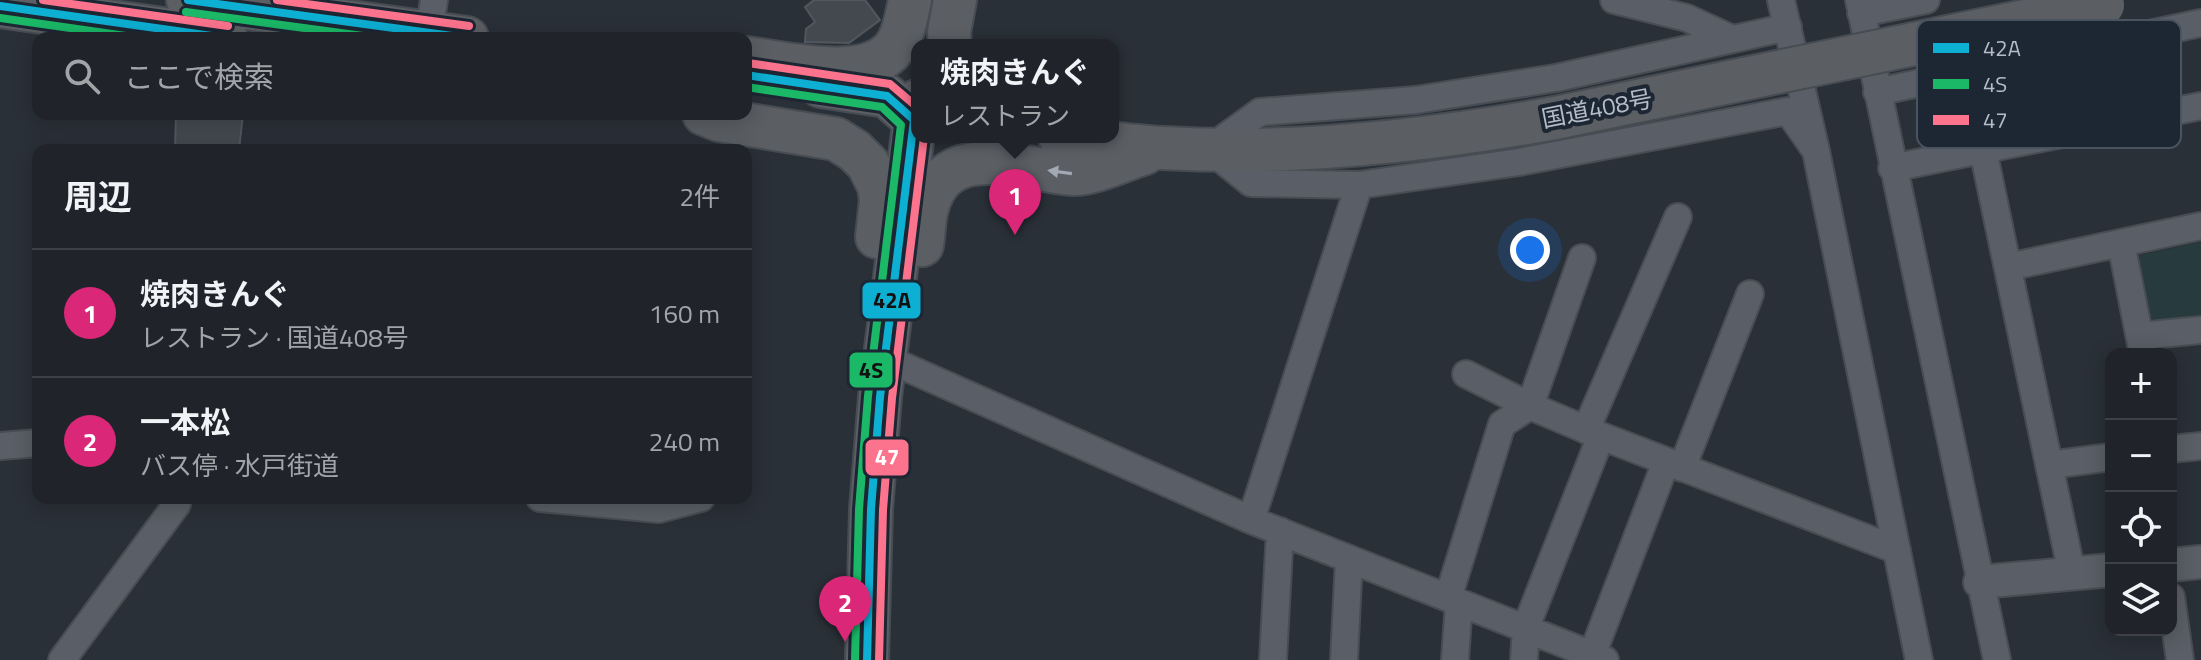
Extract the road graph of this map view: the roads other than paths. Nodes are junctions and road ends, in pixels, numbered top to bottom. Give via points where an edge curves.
1 (188, 0) edge
2 (910, 0) edge
3 (933, 0) edge
4 (955, 0) edge
5 (1614, 0) edge
6 (1781, 0) edge
7 (1926, 0) edge
8 (2114, 2) edge
9 (0, 6) edge
10 (1860, 6) edge
11 (2027, 20) edge
12 (2201, 23) edge
13 (440, 27) edge
14 (1788, 27) junction
15 (2181, 27) edge
16 (184, 32) edge
17 (1730, 38) junction
18 (927, 39) edge
19 (950, 39) edge
20 (1917, 43) edge
21 (752, 59) edge
22 (752, 76) edge
23 (1917, 83) edge
24 (1877, 92) junction
25 (2201, 106) edge
26 (911, 110) edge
27 (2181, 110) edge
28 (752, 113) edge
29 (911, 115) edge
30 (719, 120) edge
31 (1119, 124) edge
32 (912, 143) edge
33 (1115, 143) edge
34 (1161, 148) junction
35 (1993, 148) edge
36 (1209, 149) junction
37 (1983, 150) junction
38 (1816, 151) junction
39 (1892, 168) junction
40 (1359, 185) junction
41 (1678, 217) dead end
42 (2201, 226) edge
43 (2121, 243) junction
44 (1582, 258) dead end
45 (2008, 267) junction
46 (1750, 294) dead end
47 (2201, 330) edge
48 (887, 338) junction
49 (2141, 345) edge
50 (1466, 374) dead end
51 (1530, 406) junction
52 (1593, 433) junction
53 (32, 443) edge
54 (0, 446) edge
55 (2201, 446) edge
56 (2177, 448) edge
57 (2105, 458) edge
58 (1674, 465) junction
59 (2049, 465) junction
60 (177, 504) edge
61 (605, 504) edge
62 (678, 504) edge
63 (1251, 520) junction
64 (1280, 531) junction
65 (1897, 550) junction
66 (1349, 559) junction
67 (2201, 562) edge
68 (2177, 564) edge
69 (2105, 571) edge
70 (2072, 574) junction
71 (1980, 582) junction
72 (1454, 600) junction
73 (1526, 627) junction
74 (2177, 636) edge
75 (1598, 657) edge
76 (62, 660) edge
77 (867, 660) edge
78 (1273, 660) edge
79 (1344, 660) edge
80 (1455, 660) edge
81 (1524, 660) edge
82 (1919, 660) edge
83 (1997, 660) edge
84 (2180, 660) edge

1 - 13 highway
2 - 21 highway via 898,42 869,65 854,69
3 - 18 highway
4 - 19 highway
5 - 17 street via 1687,18
6 - 14 street
7 - 10 street
8 - 11 highway, 国道408号, bridge
9 - 16 highway
10 - 24 street
12 - 15 street
14 - 17 street
14 - 38 street
17 - 36 street via 1556,78 1432,98 1260,112
20 - 36 highway, 国道408号, bridge via 1478,132
22 - 26 highway via 887,96
23 - 24 street
24 - 39 street
25 - 27 street
28 - 29 highway via 881,130
30 - 48 highway via 836,139 868,164 881,200 872,279
31 - 34 highway
32 - 48 highway
33 - 34 highway, 国道408号
34 - 36 highway, 国道408号
34 -> 48 highway via 1077,175 983,161 948,176 926,208 918,283
35 - 37 street
36 - 40 street via 1251,183
37 - 39 street
37 - 45 street
38 - 40 street via 1788,111 1519,162
38 - 65 street
39 - 71 street
40 - 63 street
41 - 52 street
42 - 43 street
43 - 45 street
43 - 49 street
44 - 51 street
45 - 59 street
46 - 58 street
47 - 49 street
48 - 63 street
48 - 77 highway via 871,509
50 - 51 street
51 - 52 street
51 - 72 street via 1502,424
52 - 58 street
52 - 73 street
53 - 54 street
55 - 56 street
57 - 59 street
58 - 65 street
58 - 75 street
59 - 70 street
60 - 76 street
61 - 62 street via 659,509
63 - 64 street
64 - 66 street
64 - 78 street
65 - 82 street
66 - 72 street
66 - 79 street
67 - 68 street
69 - 70 street
70 - 71 street
71 - 83 street
72 - 73 street
72 - 80 street
73 - 75 street
73 - 81 street
74 - 84 street

